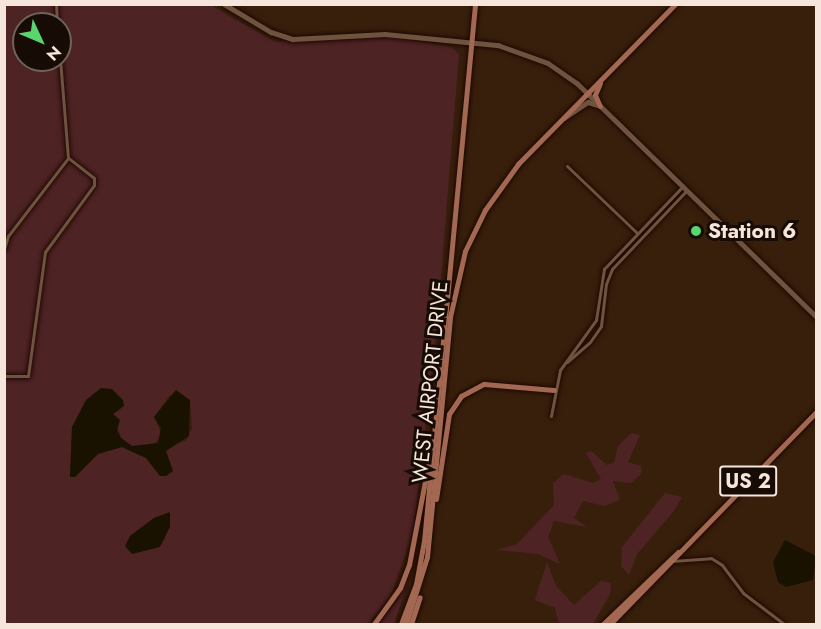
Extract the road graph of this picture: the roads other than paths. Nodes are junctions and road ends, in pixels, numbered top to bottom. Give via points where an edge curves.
1 (224, 4) edge
2 (475, 4) edge
3 (675, 4) edge
4 (471, 42) junction
5 (61, 72) edge
6 (603, 77) junction
7 (588, 93) junction
8 (600, 106) junction
9 (561, 120) junction
10 (68, 158) junction
11 (567, 166) dead end
12 (685, 188) junction
13 (637, 234) junction
14 (641, 238) junction
15 (4, 249) edge
16 (602, 275) junction
17 (608, 277) junction
18 (816, 316) edge
19 (594, 325) junction
20 (600, 328) junction
21 (565, 363) junction
22 (4, 376) edge
23 (554, 390) junction
24 (816, 412) edge
25 (551, 416) dead end
26 (434, 434) junction
27 (432, 518) junction
28 (427, 557) junction
29 (671, 560) junction
30 (374, 624) edge
31 (401, 624) edge
32 (406, 624) edge
33 (411, 624) edge
34 (603, 624) edge
35 (610, 624) edge
36 (784, 624) edge

1 - 4 main road via 271,32 293,39 367,32
2 - 4 main road, WEST AIRPORT DRIVE
3 - 6 main road, WEST AIRPORT DRIVE
4 - 7 main road via 510,48 539,58
4 - 26 main road, WEST AIRPORT DRIVE
5 - 10 street
6 - 7 main road, WEST AIRPORT DRIVE
6 - 8 main road via 595,93
7 - 8 main road
7 - 9 main road, WEST AIRPORT DRIVE
8 - 9 main road via 588,102
8 - 12 main road
9 - 27 main road, WEST AIRPORT DRIVE via 497,191 477,225 458,271 450,317
10 - 15 street via 8,236
10 - 22 street via 94,178 94,185 45,252 28,376
11 - 13 street
12 - 13 street
12 - 14 street
12 - 18 main road
13 - 14 street
13 - 16 street
14 - 17 street
16 - 17 street
16 - 19 street
17 - 20 street
19 - 20 street
19 - 21 street
20 - 21 street
21 - 23 street
23 - 25 street
23 - 27 main road via 484,384 472,387 456,400 449,414
24 - 29 main road, US 2
26 - 30 main road via 409,565 394,597
26 - 31 main road, WEST AIRPORT DRIVE via 422,557
27 - 28 main road, WEST AIRPORT DRIVE
28 - 32 main road, WEST AIRPORT DRIVE
28 - 33 main road via 422,593
29 - 34 main road, US 2
29 - 35 main road, US 2
29 - 36 street via 711,558 722,565 743,593

